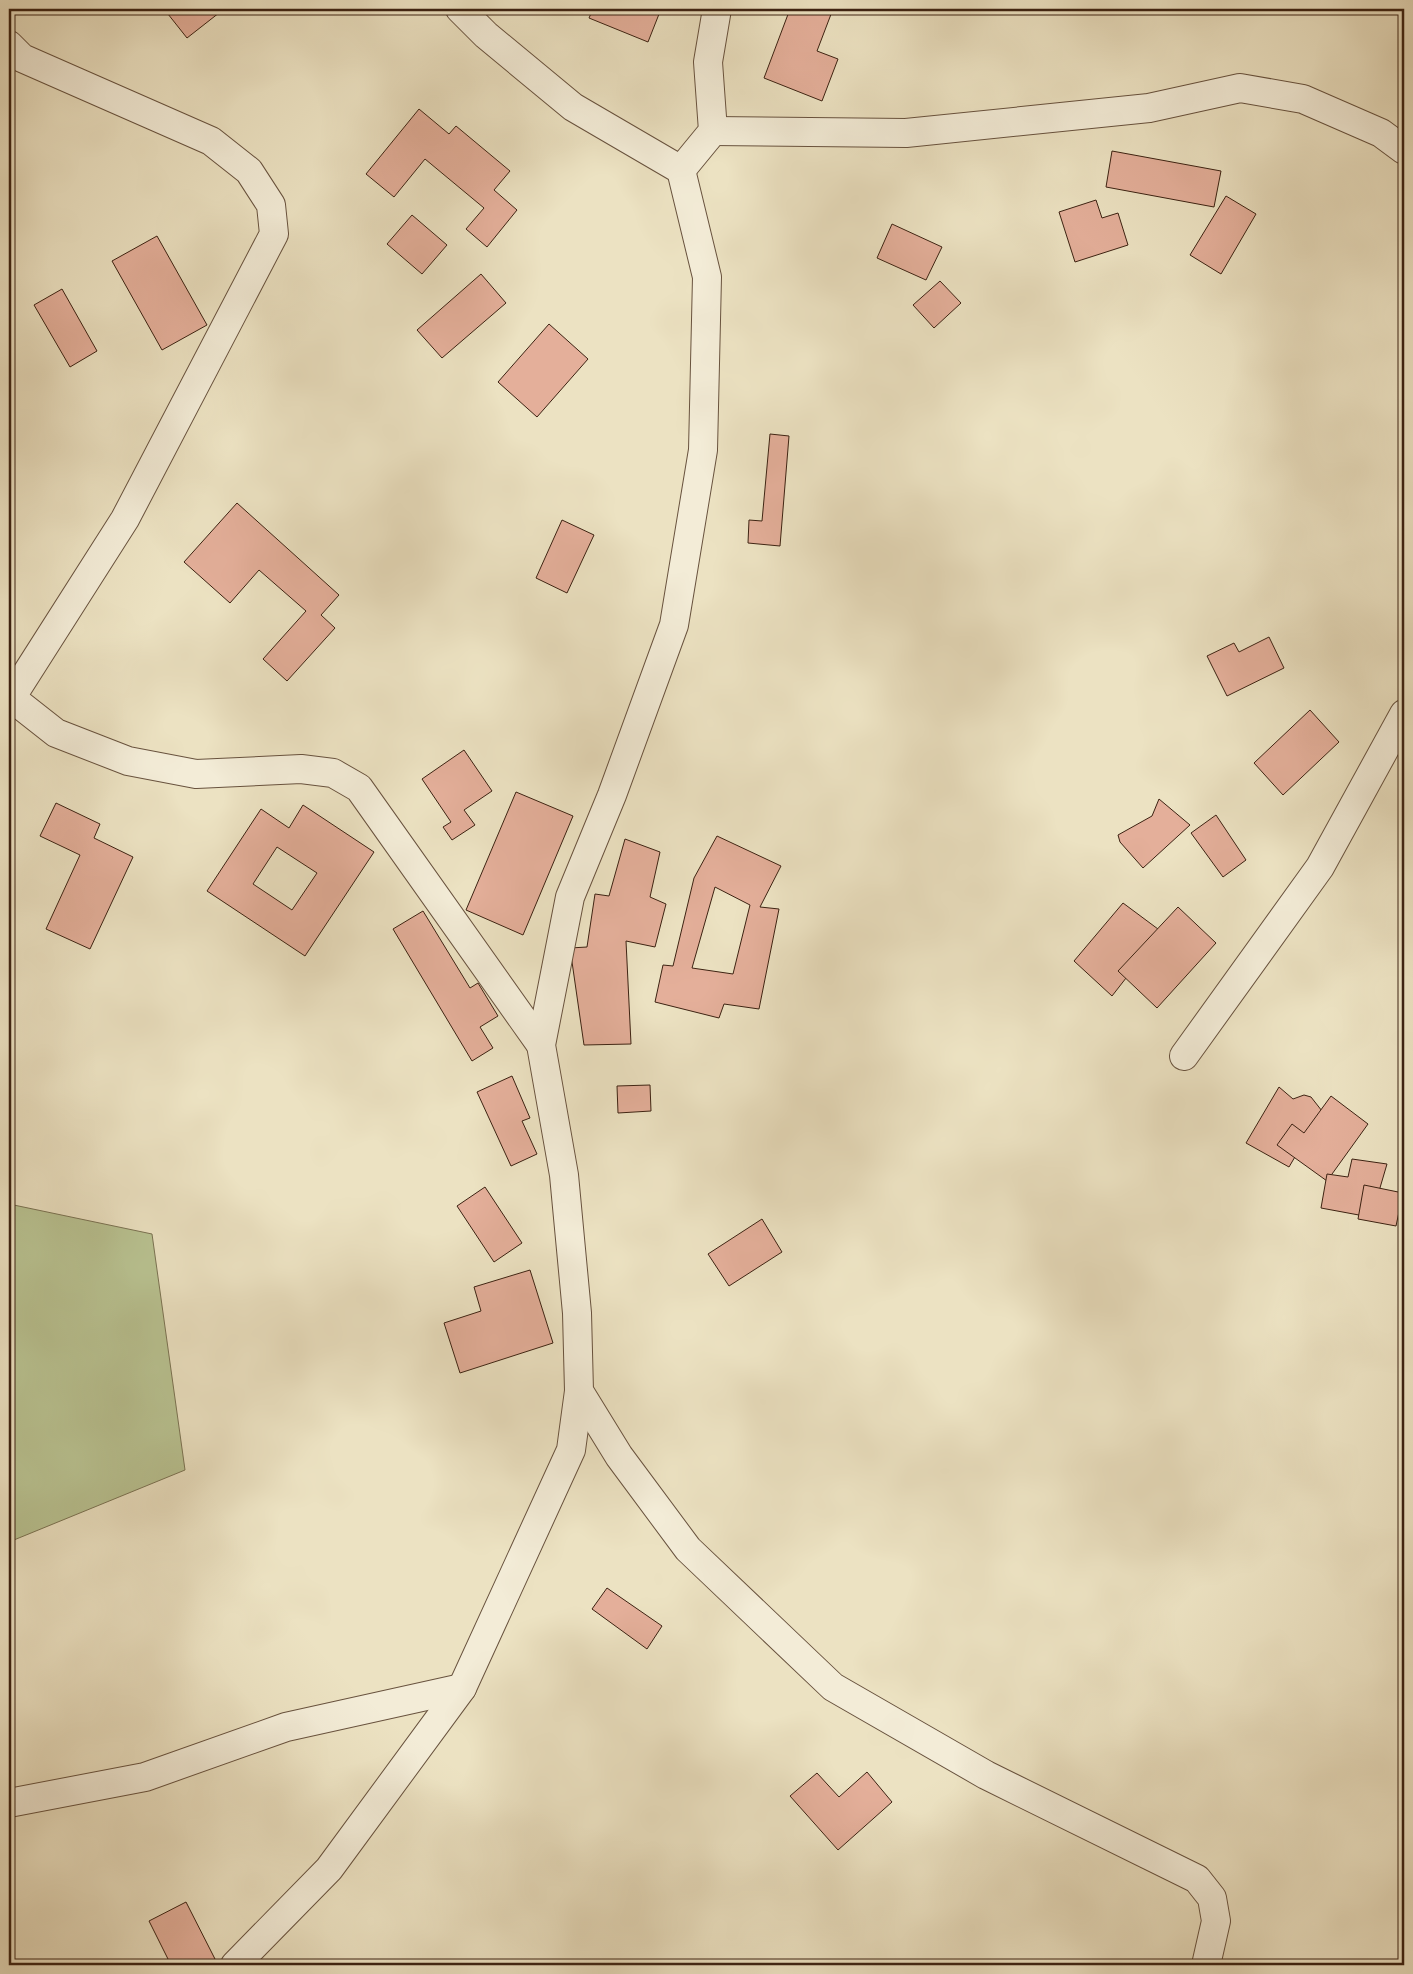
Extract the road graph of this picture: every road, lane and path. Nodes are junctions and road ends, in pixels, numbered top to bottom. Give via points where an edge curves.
1 (460, 9) edge
2 (716, 9) edge
3 (9, 44) edge
4 (713, 131) junction
5 (1404, 150) edge
6 (682, 170) junction
7 (10, 697) edge
8 (1404, 714) edge
9 (541, 1045) junction
10 (1184, 1056) dead end
11 (579, 1391) junction
12 (462, 1688) junction
13 (9, 1803) edge
14 (235, 1965) edge
15 (1206, 1965) edge

1 - 6 street via 486,35 573,107
2 - 4 street via 708,62
3 - 7 street via 22,58 210,141 249,171 272,205 274,234 125,520
4 - 5 street via 906,133 1149,108 1240,88 1303,99 1381,133
4 - 6 street
6 - 9 street via 708,277 703,450 674,625 612,795 570,897
7 - 9 street via 56,733 128,761 196,774 309,770 333,773 359,788
8 - 10 street via 1320,867
9 - 11 street via 564,1175 577,1313
11 - 12 street via 572,1450
11 - 15 street via 619,1456 688,1550 833,1687 986,1776 1197,1879 1212,1898 1216,1921
12 - 13 street via 286,1727 145,1777
12 - 14 street via 329,1869

